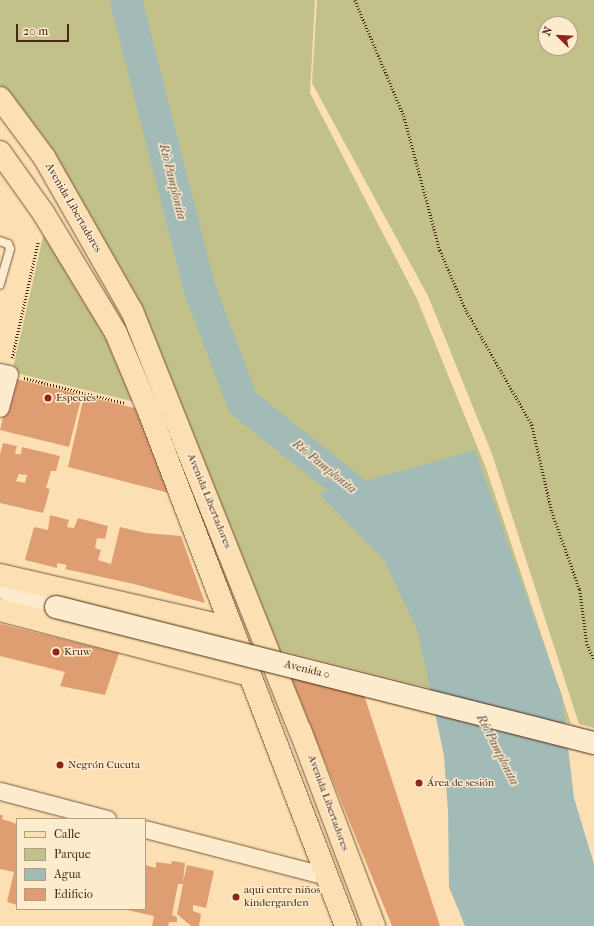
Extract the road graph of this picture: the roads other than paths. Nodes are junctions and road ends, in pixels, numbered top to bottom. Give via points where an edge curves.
1 (0, 98) edge
2 (0, 152) edge
3 (0, 242) edge
4 (0, 285) edge
5 (4, 373) edge
6 (0, 408) edge
7 (0, 575) edge
8 (0, 586) edge
9 (10, 596) edge
10 (0, 610) edge
11 (231, 628) junction
12 (249, 674) junction
13 (594, 743) edge
14 (0, 791) edge
15 (103, 818) edge
16 (146, 829) edge
17 (327, 876) junction
18 (346, 926) edge
19 (374, 926) edge

1 - 19 main road, Avenida Libertadores via 44,157 132,311 300,730
2 - 11 main road via 44,214 116,333 148,409
3 - 4 lane via 8,244 10,249
5 - 6 street
7 - 11 main road
8 - 9 street, Avenida 0
9 - 13 street, Avenida 0, bridge
10 - 12 main road
11 - 12 main road
12 - 17 main road
14 - 15 street
16 - 17 street
17 - 18 main road

